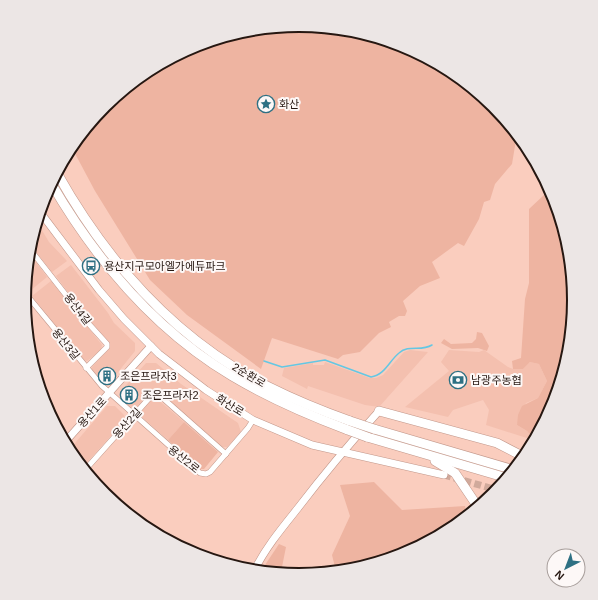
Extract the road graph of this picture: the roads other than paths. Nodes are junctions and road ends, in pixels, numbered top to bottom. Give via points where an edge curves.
1 (60, 179) edge
2 (55, 189) edge
3 (44, 217) edge
4 (35, 255) edge
5 (31, 300) edge
6 (151, 346) junction
7 (86, 368) junction
8 (109, 393) junction
9 (379, 411) joint
10 (134, 416) junction
11 (253, 420) junction
12 (349, 425) junction
13 (69, 437) edge
14 (386, 442) junction
15 (343, 451) junction
16 (226, 454) junction
17 (518, 455) edge
18 (88, 466) edge
19 (508, 468) edge
20 (444, 474) tunnel mouth
21 (501, 476) edge
22 (475, 502) edge
23 (257, 565) edge

1 - 12 highway, 2순환로 via 111,256 169,318 233,366
2 - 12 highway, 2순환로 via 102,260 126,287 202,356 245,383 297,410
3 - 6 main road, 화산로 via 99,290
4 - 7 street, 용산4길 via 107,344
5 - 7 street, 용산3길
6 - 8 main road, 용산1로
6 - 11 main road, 화산로 via 206,390
7 - 8 street, 용산3길
8 - 10 street, 용산2로
8 - 13 main road, 용산1로
9 - 15 main road
9 - 17 highway via 497,443
10 - 16 street, 용산2로 via 202,474 210,472
10 - 16 street, 용산2길 via 152,395 157,393
10 - 18 street, 용산2길
11 - 15 main road, 화산로 via 312,444
11 - 16 street, 용산2로
12 - 14 highway, 2순환로, bridge via 367,437
12 - 19 highway, 2순환로, bridge via 374,429
14 - 21 highway, 2순환로
14 - 22 highway via 429,459 455,473
15 - 20 main road, 화산로
15 - 23 main road via 271,542

